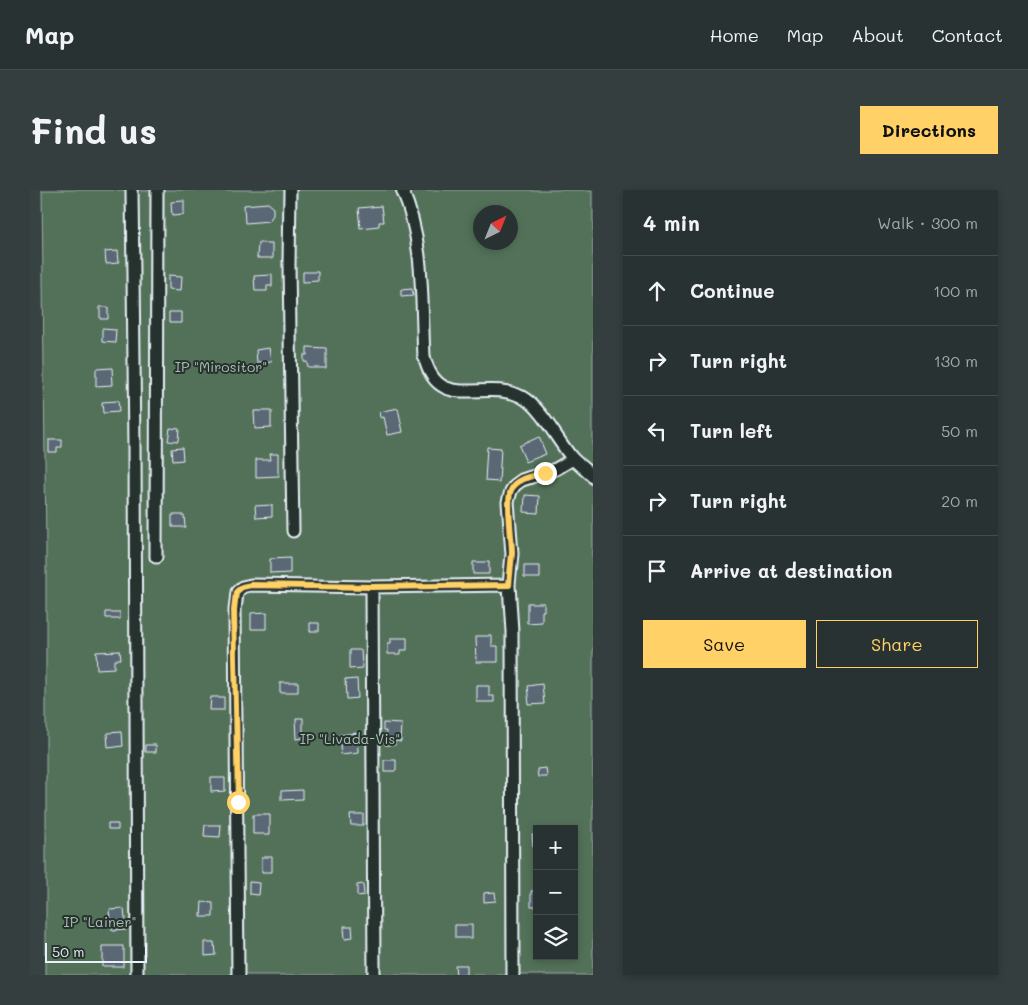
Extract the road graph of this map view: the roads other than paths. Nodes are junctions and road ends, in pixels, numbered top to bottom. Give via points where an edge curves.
1 (132, 190) edge
2 (158, 190) edge
3 (290, 190) edge
4 (402, 190) edge
5 (573, 458) junction
6 (593, 477) edge
7 (293, 531) dead end
8 (156, 558) dead end
9 (509, 585) junction
10 (372, 587) junction
11 (137, 975) edge
12 (238, 975) edge
13 (374, 975) edge
14 (513, 975) edge

1 - 11 street
2 - 8 street
3 - 7 street
4 - 5 street via 417,236 427,370 438,384 450,390 493,390 522,397 535,407
5 - 6 street
5 - 9 street via 556,469 522,480 511,491 508,502 512,554
9 - 10 street
9 - 14 street
10 - 12 street via 251,585 236,592
10 - 13 street

